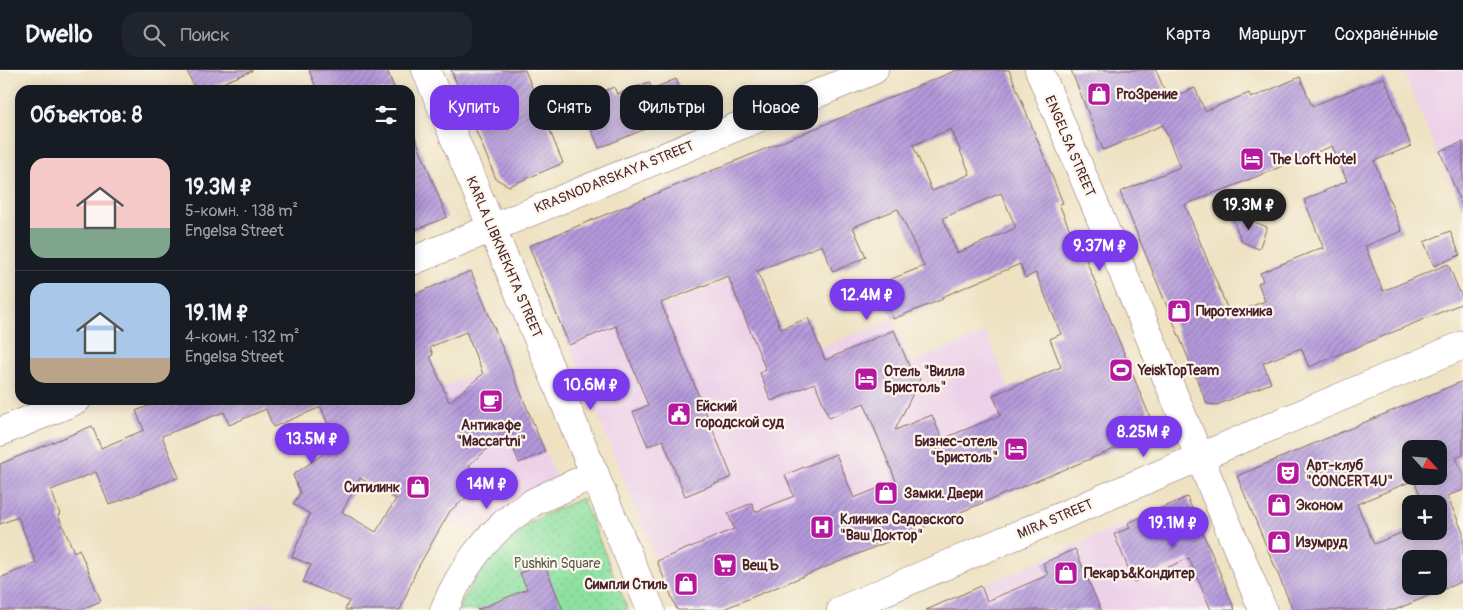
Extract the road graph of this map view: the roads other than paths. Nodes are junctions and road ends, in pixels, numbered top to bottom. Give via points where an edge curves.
1 (426, 70) edge
2 (874, 70) edge
3 (1039, 70) edge
4 (492, 228) junction
5 (415, 260) edge
6 (1463, 345) edge
7 (65, 405) edge
8 (0, 432) edge
9 (1200, 457) junction
10 (594, 474) junction
11 (444, 610) edge
12 (651, 610) edge
13 (841, 610) edge
14 (1263, 610) edge

1 - 4 street, KARLA LIBKNEKHTA STREET
2 - 4 street, KRASNODARSKAYA STREET
3 - 9 street, ENGELSA STREET
4 - 5 street, KRASNODARSKAYA STREET
4 - 10 street, KARLA LIBKNEKHTA STREET
6 - 9 street, MIRA STREET
7 - 8 street
9 - 13 street, MIRA STREET
9 - 14 street, ENGELSA STREET
10 - 11 street via 530,504 502,525 468,564
10 - 12 street, KARLA LIBKNEKHTA STREET

